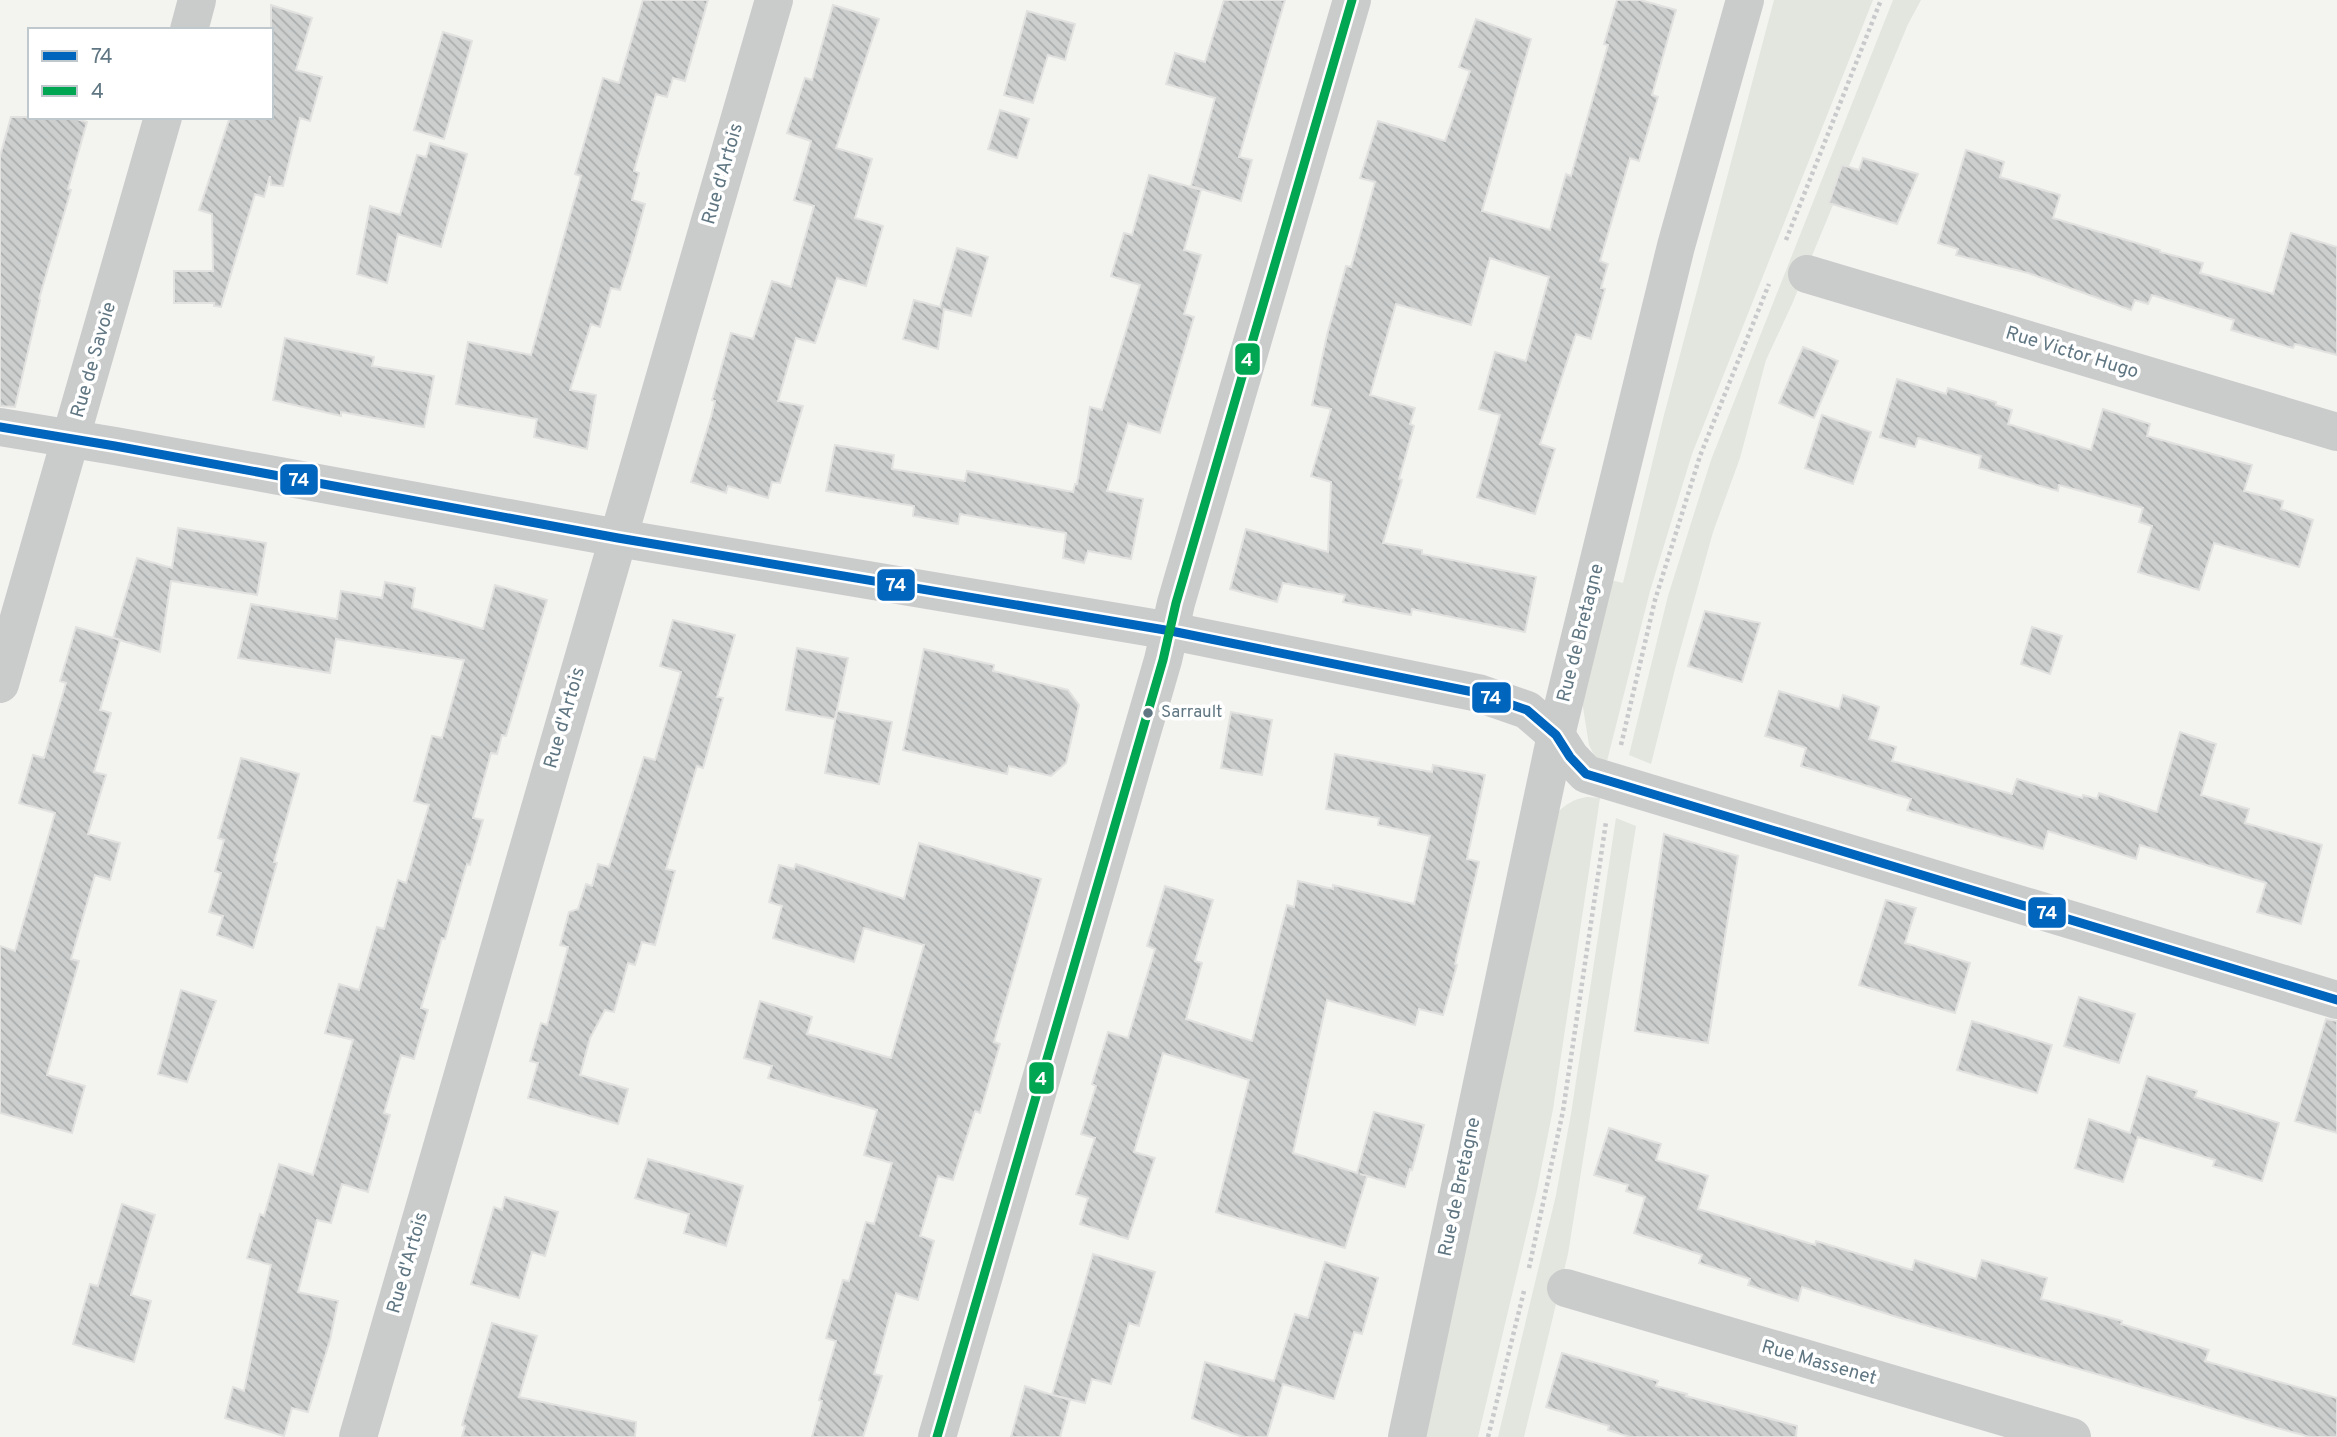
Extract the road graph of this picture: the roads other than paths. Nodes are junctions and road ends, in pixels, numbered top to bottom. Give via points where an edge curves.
1 (197, 0) edge
2 (774, 0) edge
3 (1352, 0) edge
4 (1745, 0) edge
5 (190, 28) edge
6 (162, 119) edge
7 (1787, 266) road end
8 (0, 427) edge
9 (2337, 432) edge
10 (71, 440) junction
11 (618, 538) junction
12 (1171, 631) junction
13 (0, 684) edge
14 (1556, 735) junction
15 (2337, 1000) edge
16 (1566, 1288) dead end
17 (358, 1437) edge
18 (937, 1437) edge
19 (1407, 1437) edge
20 (2072, 1437) edge

1 - 5 street
2 - 11 street, Rue d'Artois
3 - 12 street
4 - 14 street, Rue de Bretagne via 1676,246
6 - 10 street, Rue de Savoie
7 - 9 street, Rue Victor Hugo
8 - 10 street
10 - 11 street
10 - 13 street, Rue de Savoie
11 - 12 street
11 - 17 street, Rue d'Artois
12 - 14 street via 1478,693 1527,710
12 - 18 street
14 - 15 street via 1586,774
14 - 19 street, Rue de Bretagne
16 - 20 street, Rue Massenet

